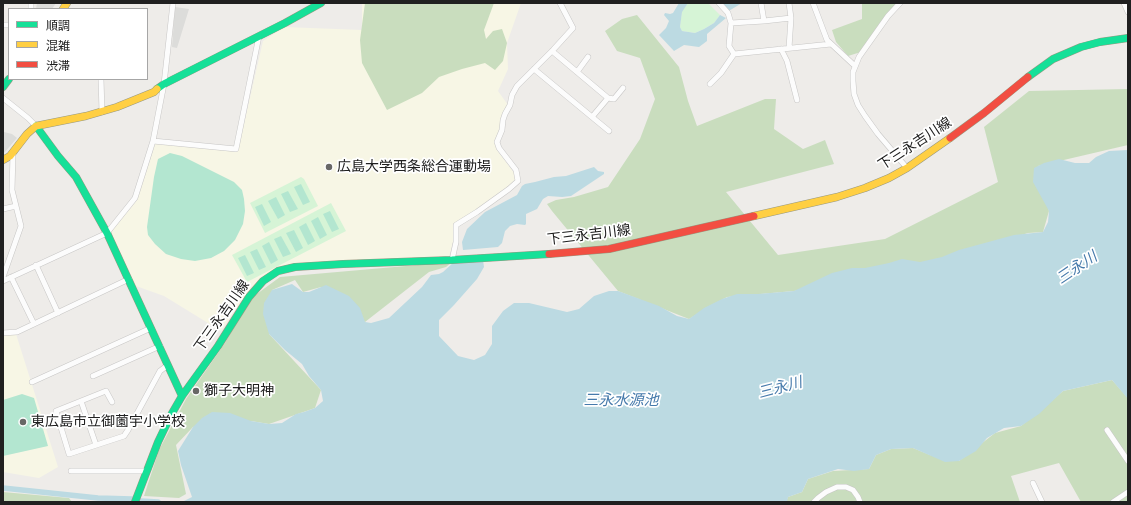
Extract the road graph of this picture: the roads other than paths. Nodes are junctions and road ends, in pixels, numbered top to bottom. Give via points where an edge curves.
1 (174, 3) edge
2 (321, 3) edge
3 (560, 3) edge
4 (719, 3) edge
5 (761, 3) edge
6 (789, 3) edge
7 (813, 3) edge
8 (900, 3) edge
9 (1124, 3) edge
10 (1128, 12) edge
11 (791, 18) junction
12 (764, 21) junction
13 (731, 23) junction
14 (259, 36) junction
15 (1128, 38) edge
16 (831, 44) junction
17 (789, 48) junction
18 (782, 49) junction
19 (552, 51) junction
20 (734, 54) junction
21 (588, 57) dead end
22 (855, 66) junction
23 (534, 69) junction
24 (577, 72) junction
25 (102, 80) edge
26 (164, 84) junction
27 (710, 84) dead end
28 (623, 88) dead end
29 (3, 98) edge
30 (608, 98) junction
31 (797, 100) dead end
32 (102, 112) junction
33 (592, 117) junction
34 (36, 126) junction
35 (609, 131) dead end
36 (153, 141) junction
37 (13, 152) junction
38 (3, 160) edge
39 (907, 168) junction
40 (16, 206) junction
41 (3, 209) edge
42 (107, 233) junction
43 (452, 260) junction
44 (36, 265) junction
45 (12, 277) junction
46 (129, 279) junction
47 (3, 280) edge
48 (58, 313) junction
49 (34, 324) junction
50 (151, 328) junction
51 (3, 333) edge
52 (160, 346) junction
53 (168, 365) junction
54 (93, 376) dead end
55 (32, 382) dead end
56 (182, 396) junction
57 (81, 401) junction
58 (112, 402) dead end
59 (1107, 430) dead end
60 (96, 445) junction
61 (1128, 461) edge
62 (71, 471) dead end
63 (147, 471) junction
64 (1033, 482) dead end
65 (1128, 492) edge
66 (135, 502) edge
67 (814, 502) edge
68 (860, 502) edge
69 (1042, 502) edge
70 (1114, 502) edge

1 - 26 street
2 - 14 main road
3 - 19 street via 572,28
4 - 13 street via 728,13
5 - 12 street
6 - 11 street
7 - 16 street via 827,40
8 - 22 street via 888,16
9 - 10 street
11 - 12 street
11 - 17 street
12 - 13 street
13 - 20 street via 729,46
14 - 26 main road
14 - 36 street via 236,149
15 - 39 main road, 下三永吉川線 via 1081,47 1053,59 940,146
16 - 17 street
16 - 22 street
17 - 18 street
18 - 20 street
18 - 31 street
19 - 23 street
19 - 24 street
20 - 27 street
21 - 24 street
22 - 39 street via 854,94 858,105 878,134
23 - 33 street
23 - 43 street via 512,94 497,142 516,170 518,181 456,225
24 - 30 street
25 - 32 street
26 - 32 main road via 154,92
26 - 36 street
28 - 30 street via 614,99
29 - 34 street
30 - 33 street
32 - 34 main road
33 - 35 street
34 - 37 main road
34 - 42 main road via 76,177
36 - 42 street via 135,198
37 - 38 main road
37 - 40 street via 12,190
39 - 43 main road, 下三永吉川線 via 866,188 837,197 654,240 609,249
40 - 41 street
40 - 47 street via 21,226
42 - 44 street
42 - 46 main road
43 - 56 main road, 下三永吉川線 via 295,267 278,271 263,281 249,298
44 - 45 street
44 - 48 street
45 - 47 street
45 - 49 street
46 - 48 street
46 - 50 main road
48 - 49 street
49 - 51 street via 17,332
50 - 52 main road
50 - 55 street
52 - 53 main road
52 - 54 street
53 - 56 main road
53 - 60 street via 160,371 124,436
56 - 63 main road, 下三永吉川線 via 158,442
57 - 58 street via 106,391
57 - 60 street
57 - 60 street via 56,411 69,454
59 - 61 street
62 - 63 street
63 - 66 main road, 下三永吉川線
64 - 69 street
65 - 70 street
67 - 68 street via 826,492 837,487 846,487 853,490

